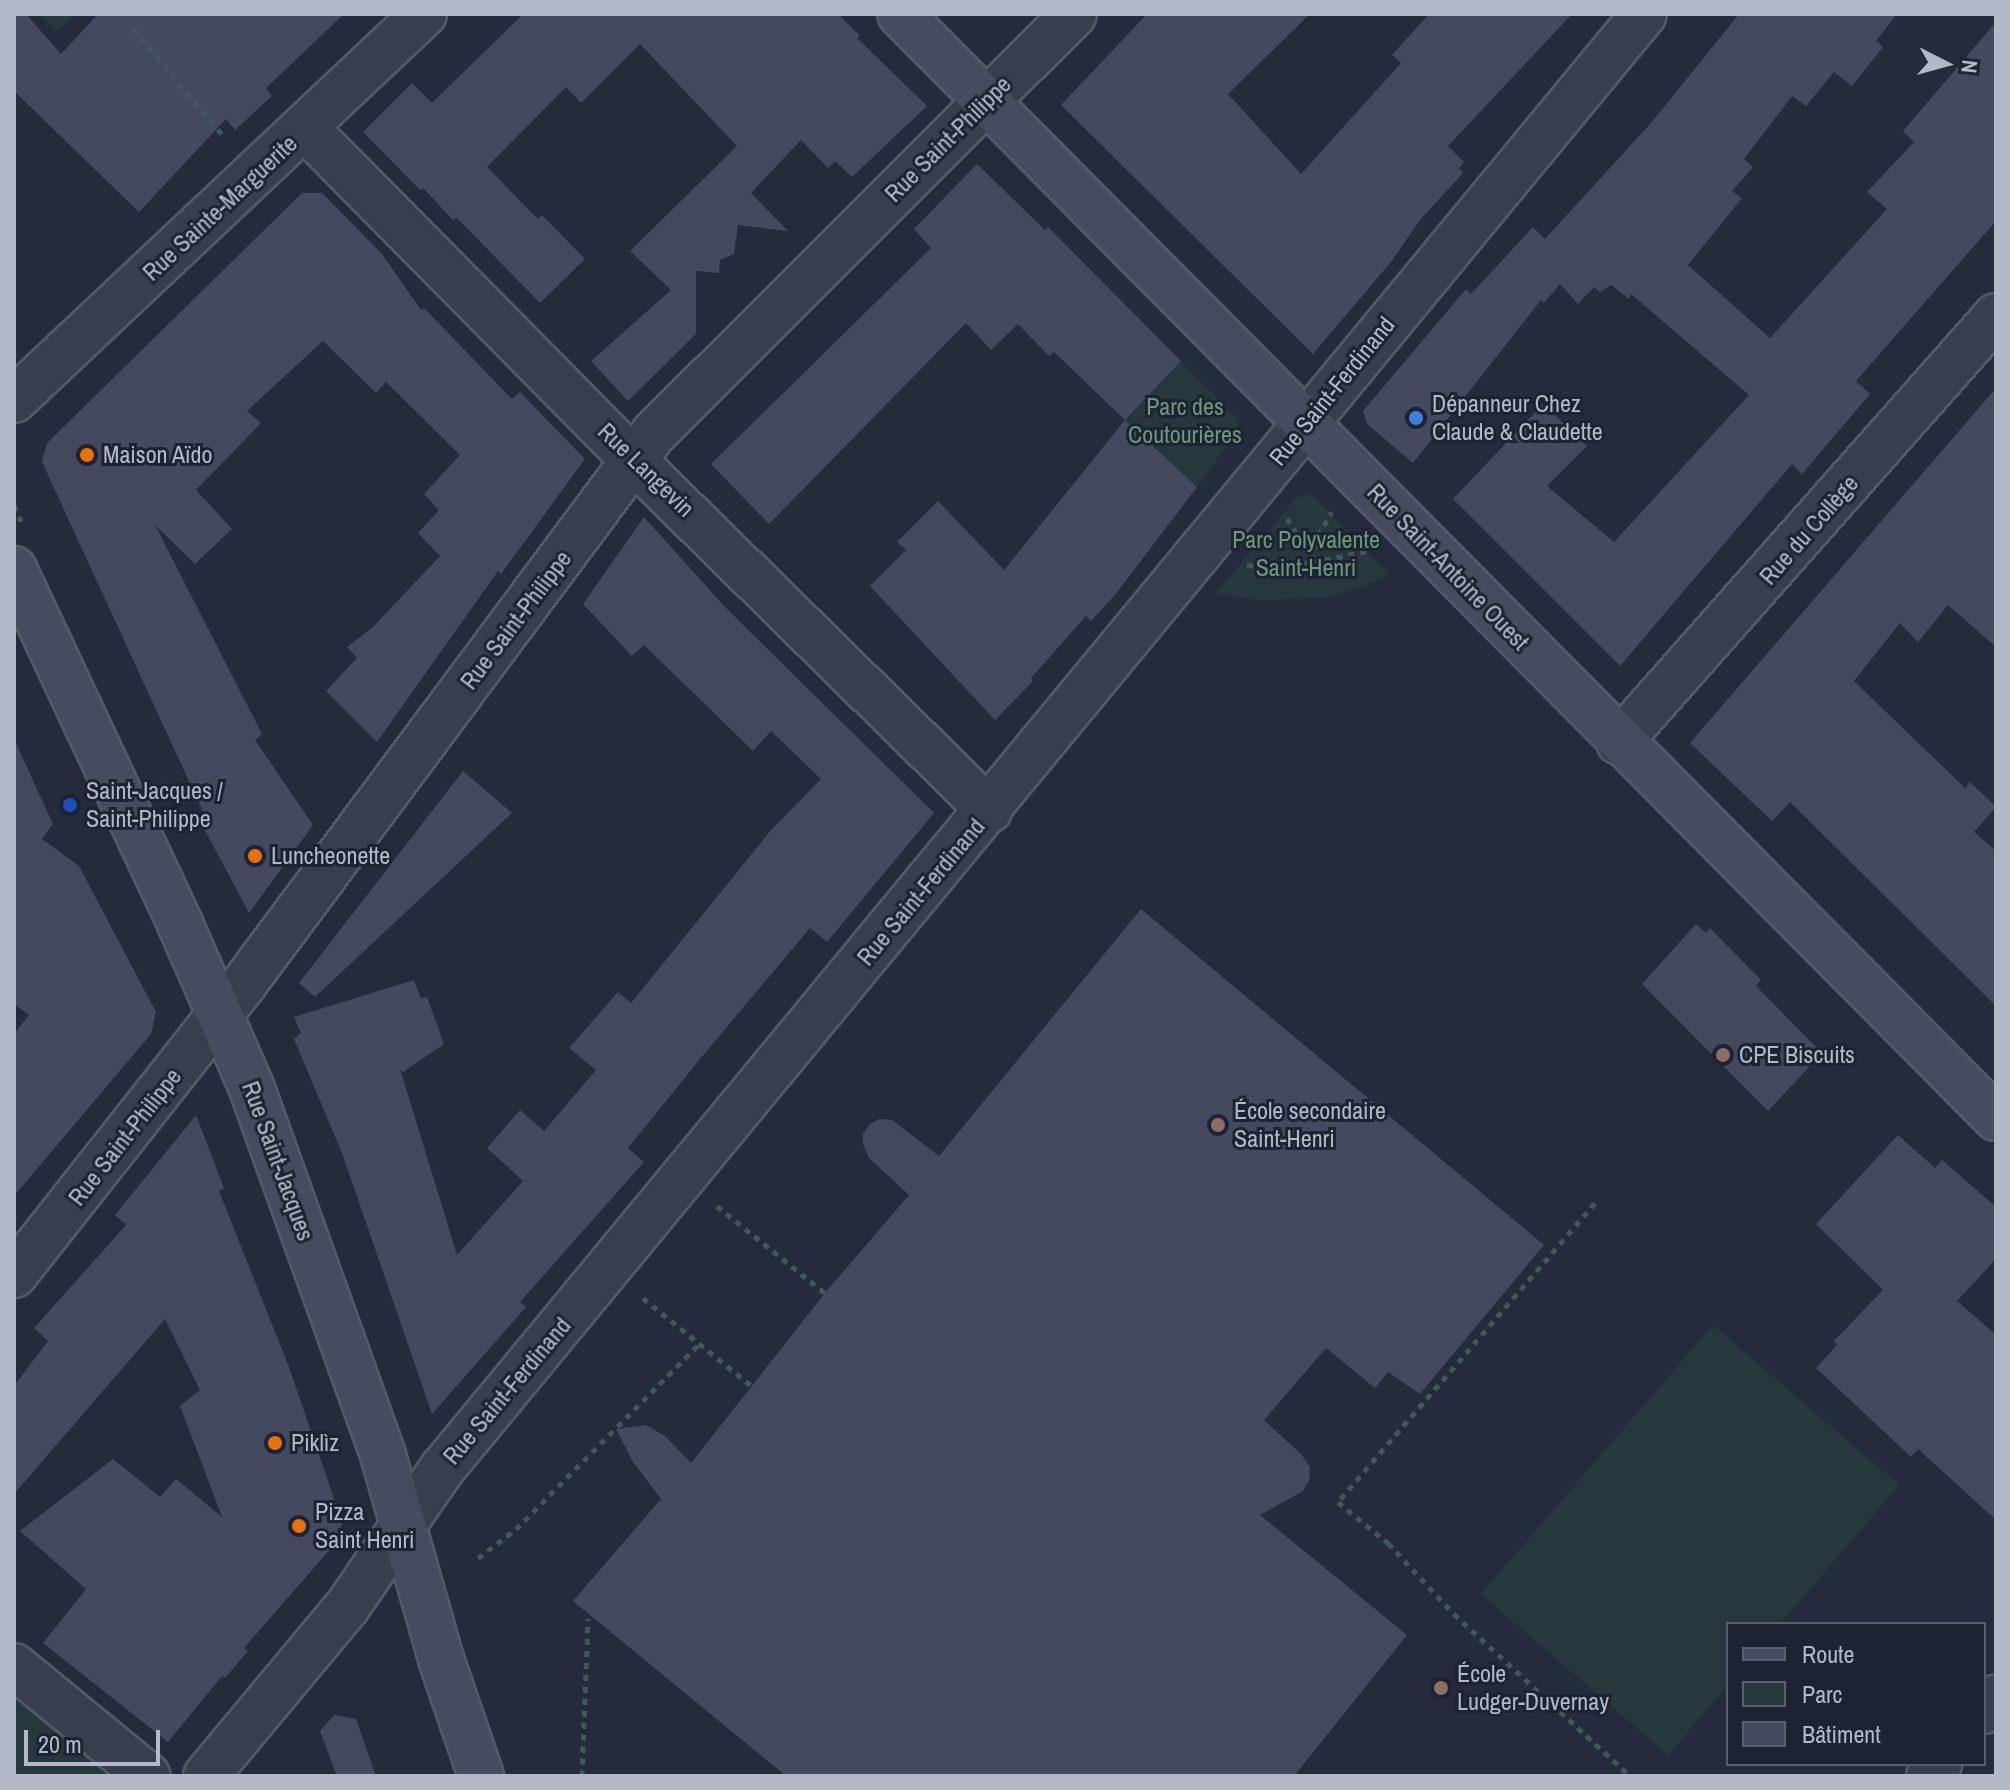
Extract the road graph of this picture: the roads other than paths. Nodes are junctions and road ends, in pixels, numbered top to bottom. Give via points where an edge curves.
1 (424, 14) edge
2 (900, 14) edge
3 (1074, 14) edge
4 (1644, 14) edge
5 (986, 99) junction
6 (305, 128) junction
7 (1996, 316) edge
8 (14, 400) edge
9 (1306, 423) junction
10 (634, 461) junction
11 (14, 569) edge
12 (1619, 742) junction
13 (989, 810) junction
14 (221, 1013) junction
15 (1996, 1118) edge
16 (14, 1275) edge
17 (402, 1526) junction
18 (14, 1666) edge
19 (148, 1776) edge
20 (206, 1776) edge
21 (481, 1776) edge

1 - 6 street, Rue Sainte-Marguerite
2 - 5 main road, Rue Saint-Antoine Ouest
3 - 5 street, Rue Saint-Philippe
4 - 9 street, Rue Saint-Ferdinand
5 - 9 main road, Rue Saint-Antoine Ouest
5 - 10 street, Rue Saint-Philippe via 664,422
6 - 8 street, Rue Sainte-Marguerite
6 - 10 street, Rue Langevin
7 - 12 street, Rue du Collège
9 - 12 main road, Rue Saint-Antoine Ouest
9 - 13 street, Rue Saint-Ferdinand
10 - 13 street, Rue Langevin
10 - 14 street, Rue Saint-Philippe
11 - 14 main road, Rue Saint-Jacques
12 - 15 main road, Rue Saint-Antoine Ouest
13 - 17 street, Rue Saint-Ferdinand via 442,1469
14 - 16 street, Rue Saint-Philippe
14 - 17 main road, Rue Saint-Jacques via 362,1395
17 - 20 street, Rue Saint-Ferdinand via 347,1607
17 - 21 main road, Rue Saint-Jacques
18 - 19 street

